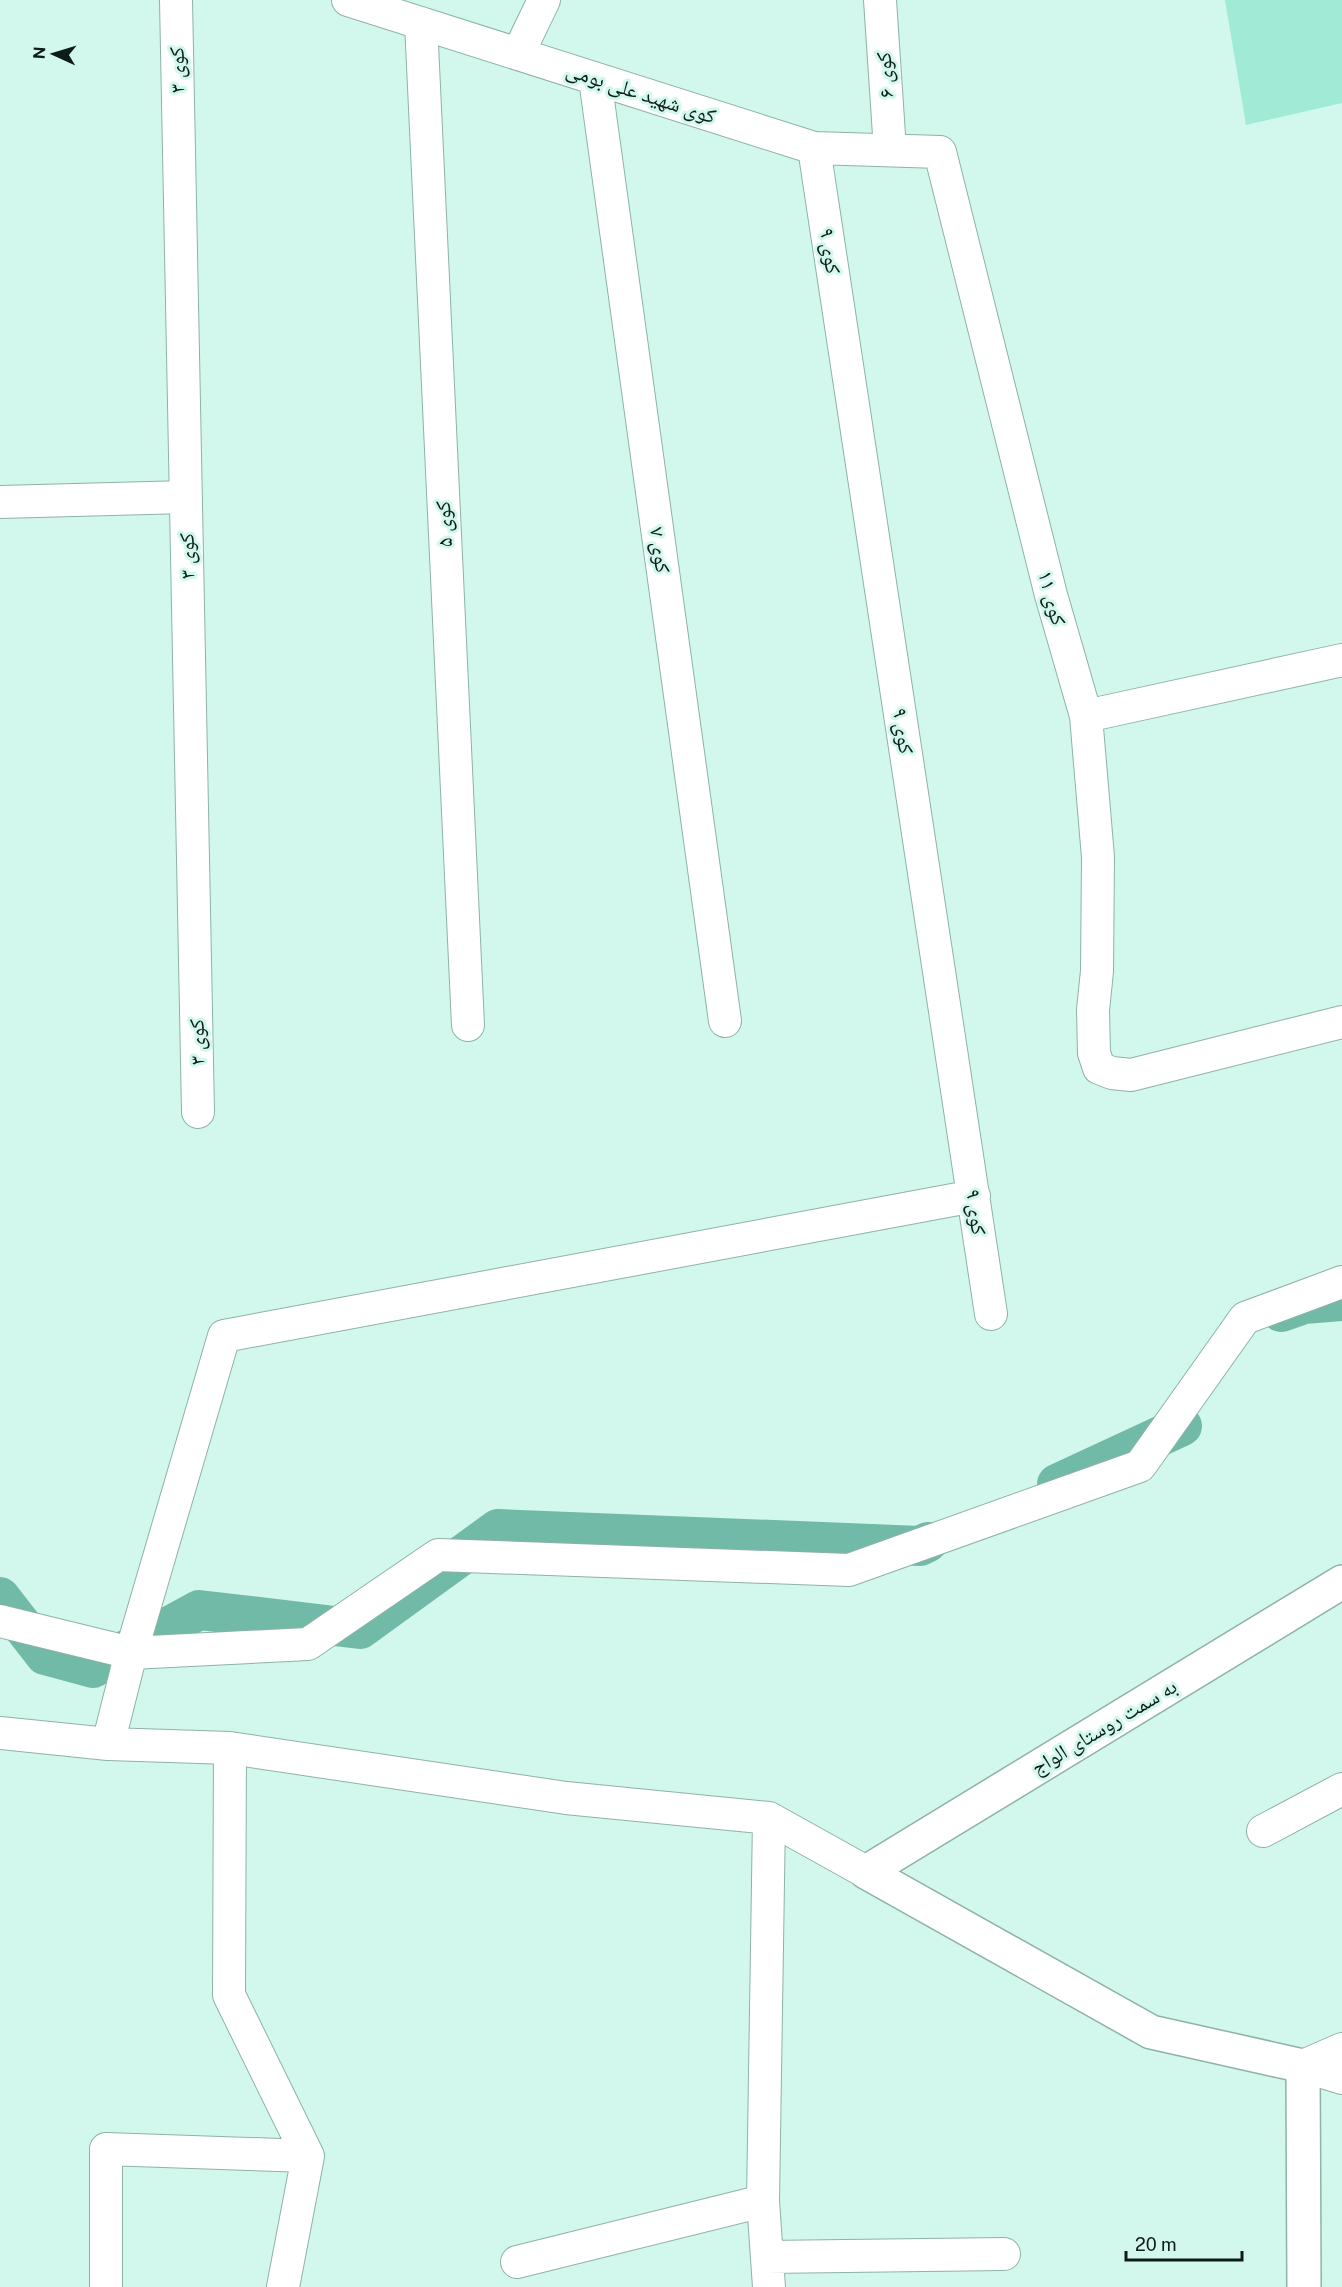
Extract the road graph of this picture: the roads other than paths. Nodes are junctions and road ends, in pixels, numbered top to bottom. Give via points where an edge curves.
1 (176, 0) edge
2 (348, 0) edge
3 (544, 0) edge
4 (880, 0) edge
5 (421, 23) junction
6 (518, 54) junction
7 (595, 79) junction
8 (814, 148) junction
9 (890, 150) junction
10 (940, 152) joint
11 (186, 497) junction
12 (0, 502) edge
13 (1342, 660) edge
14 (1086, 716) junction
15 (725, 1021) dead end
16 (1342, 1022) edge
17 (468, 1025) dead end
18 (198, 1112) dead end
19 (974, 1196) junction
20 (1342, 1282) edge
21 (991, 1314) dead end
22 (1342, 1582) edge
23 (0, 1621) edge
24 (131, 1653) junction
25 (0, 1733) edge
26 (108, 1744) junction
27 (230, 1748) junction
28 (1342, 1789) edge
29 (769, 1818) junction
30 (1263, 1831) dead end
31 (866, 1872) junction
32 (1342, 2049) edge
33 (1303, 2066) junction
34 (1342, 2078) edge
35 (308, 2156) junction
36 (763, 2201) junction
37 (1004, 2254) dead end
38 (517, 2262) dead end
39 (768, 2272) edge
40 (106, 2287) edge
41 (284, 2287) edge
42 (1304, 2287) edge

1 - 11 street, کوی ۳
2 - 5 street, کوی شهید علی بومی
3 - 6 street
4 - 9 street, کوی ۶
5 - 6 street, کوی شهید علی بومی
5 - 17 street, کوی ۵
6 - 7 street, کوی شهید علی بومی
7 - 8 street, کوی شهید علی بومی
7 - 15 street, کوی ۷
8 - 9 street, کوی شهید علی بومی
8 - 19 street, کوی ۹
9 - 10 street, کوی شهید علی بومی
10 - 14 street, کوی ۱۱ via 1051,595
11 - 12 street
11 - 18 street, کوی ۳
13 - 14 street
14 - 16 street, کوی ۱۱ via 1098,857 1094,1053 1099,1068 1131,1075
19 - 21 street, کوی ۹
19 - 24 street via 224,1336
20 - 24 street via 1245,1317 1140,1466 849,1570 438,1555 308,1644
22 - 31 street, به سمت روستای الواج
23 - 24 street
24 - 26 street
25 - 26 street
26 - 27 street
27 - 29 street via 566,1798
27 - 35 street via 229,1995
28 - 30 street
29 - 31 street
29 - 36 street
31 - 33 street via 1151,2032
32 - 33 street
33 - 34 street
33 - 42 street
35 - 40 street via 106,2149
35 - 41 street
36 - 38 street
36 - 39 street
37 - 39 street

